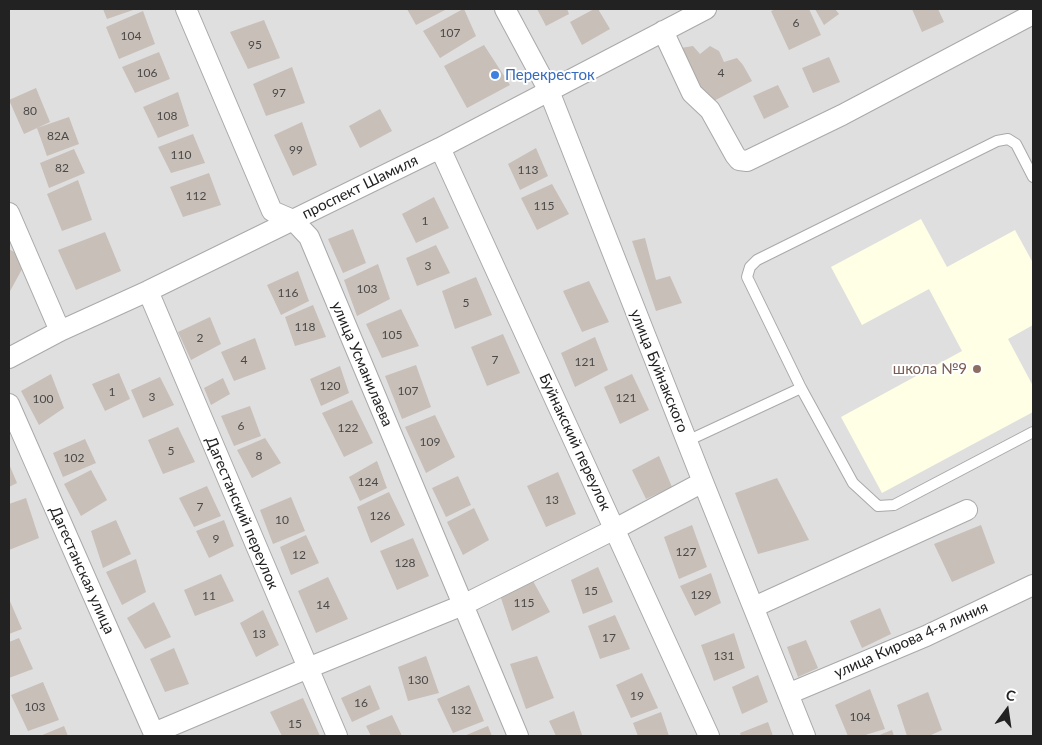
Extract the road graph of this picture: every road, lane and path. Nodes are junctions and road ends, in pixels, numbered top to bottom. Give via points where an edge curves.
1 (186, 9) edge
2 (505, 9) edge
3 (706, 9) edge
4 (1033, 14) edge
5 (663, 31) junction
6 (549, 91) junction
7 (440, 148) junction
8 (1033, 177) edge
9 (9, 213) edge
10 (293, 220) junction
11 (148, 291) junction
12 (60, 331) junction
13 (9, 358) edge
14 (801, 388) junction
15 (9, 404) edge
16 (1033, 432) edge
17 (687, 441) junction
18 (703, 482) junction
19 (967, 510) dead end
20 (615, 530) junction
21 (1033, 585) edge
22 (463, 605) junction
23 (754, 607) junction
24 (308, 668) junction
25 (788, 694) junction
26 (154, 735) edge
27 (337, 736) edge
28 (518, 736) edge
29 (709, 736) edge
30 (805, 736) edge

1 - 10 street, улица Усманилаева via 272,211
2 - 6 street, улица Буйнакского
3 - 5 street, проспект Шамиля
4 - 5 street via 842,115 747,161 739,160 710,110 692,93
5 - 6 street, проспект Шамиля
6 - 7 street, проспект Шамиля
6 - 17 street, улица Буйнакского
7 - 10 street, проспект Шамиля
7 - 20 street, Буйнакский переулок
8 - 14 lane via 1016,144 1008,139 998,141 757,260 747,277
9 - 12 street
10 - 11 street, проспект Шамиля
10 - 22 street, улица Усманилаева via 310,237
11 - 12 street, проспект Шамиля
11 - 24 street, Дагестанский переулок
12 - 13 street, проспект Шамиля
14 - 16 lane via 853,483 878,506 894,505
14 - 17 lane
15 - 26 street, Дагестанская улица
17 - 18 street, улица Буйнакского
18 - 20 street
18 - 23 street, улица Буйнакского
19 - 23 street
20 - 22 street
20 - 29 street, Буйнакский переулок
21 - 25 street, улица Кирова 4-я линия via 926,636
22 - 24 street
22 - 28 street, улица Усманилаева
23 - 25 street, улица Буйнакского
24 - 26 street
24 - 27 street, Дагестанский переулок
25 - 30 street, улица Буйнакского

